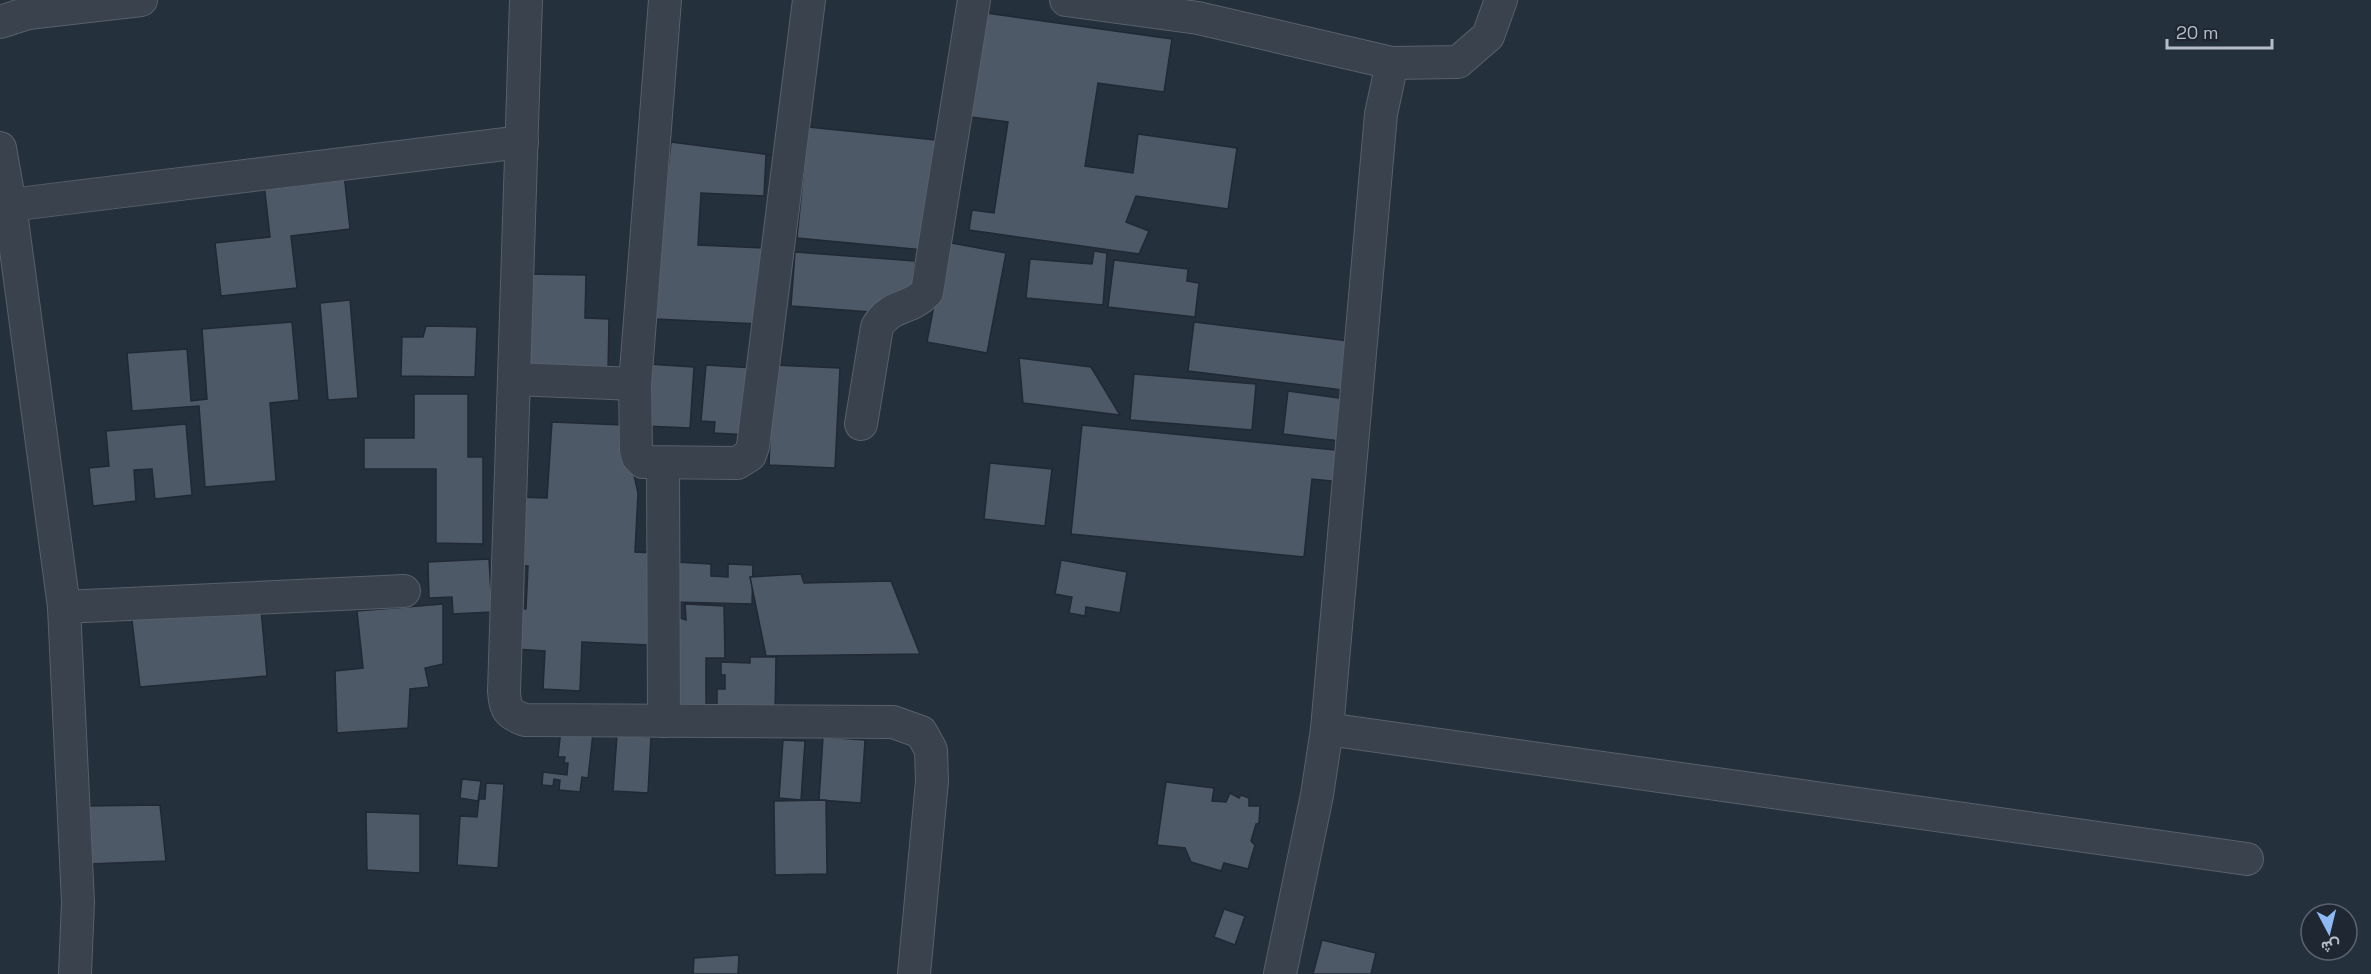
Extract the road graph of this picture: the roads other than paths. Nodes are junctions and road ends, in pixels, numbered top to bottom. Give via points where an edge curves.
1 (141, 0) edge
2 (526, 0) edge
3 (665, 0) edge
4 (809, 0) edge
5 (974, 0) edge
6 (1066, 0) edge
7 (1501, 0) edge
8 (0, 22) edge
9 (1392, 63) junction
10 (522, 142) junction
11 (0, 148) edge
12 (10, 206) junction
13 (514, 379) junction
14 (635, 384) junction
15 (861, 424) dead end
16 (663, 463) junction
17 (404, 591) dead end
18 (64, 607) junction
19 (664, 721) junction
20 (1327, 729) junction
21 (2247, 859) dead end
22 (75, 974) edge
23 (914, 974) edge
24 (1280, 974) edge

1 - 8 street via 28,13
2 - 10 street
3 - 14 street
4 - 16 street via 753,446 750,455 737,463
5 - 15 street via 927,292 918,302 892,310 877,327
6 - 9 street via 1198,18
7 - 9 street via 1488,36 1458,62
9 - 20 street via 1381,114
10 - 12 street
10 - 13 street
11 - 12 street
12 - 18 street
13 - 14 street
13 - 19 street via 505,706 514,716 525,720
14 - 16 street via 638,458
16 - 19 street
17 - 18 street
18 - 22 street via 78,902
19 - 23 street via 893,722 921,732 931,750 932,781
20 - 21 street
20 - 24 street

